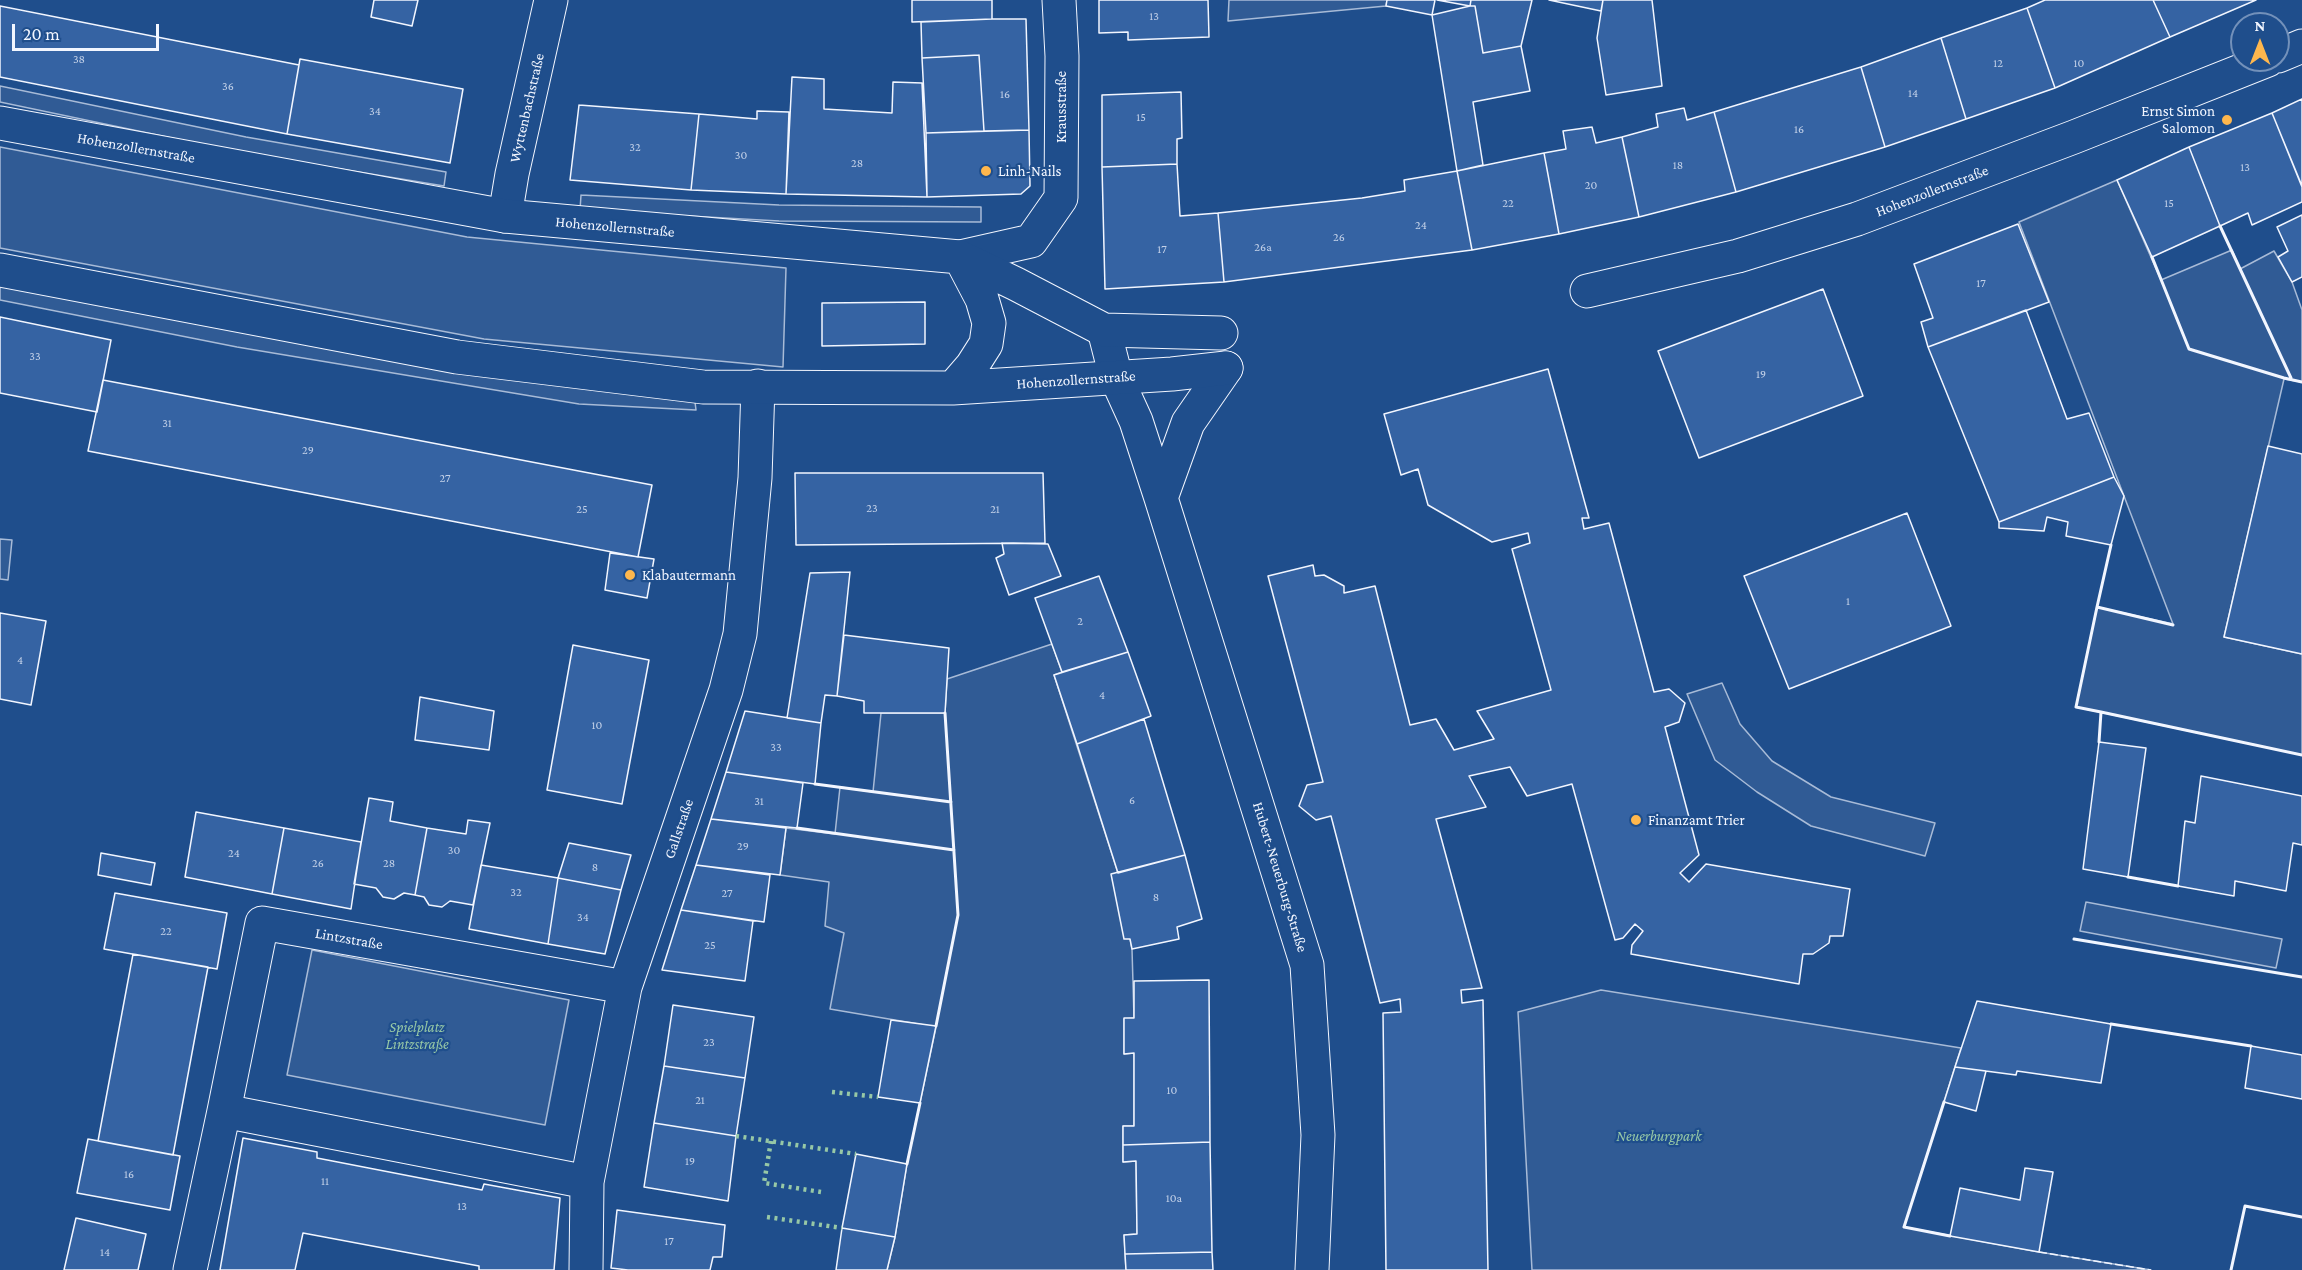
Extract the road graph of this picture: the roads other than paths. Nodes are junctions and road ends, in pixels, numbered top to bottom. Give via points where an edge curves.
1 (551, 0) edge
2 (1059, 0) edge
3 (2238, 72) edge
4 (0, 123) edge
5 (505, 216) junction
6 (960, 257) junction
7 (0, 270) edge
8 (1587, 291) dead end
9 (1104, 330) junction
10 (1221, 333) dead end
11 (1116, 377) junction
12 (758, 386) junction
13 (953, 388) junction
14 (1161, 498) junction
15 (625, 987) junction
16 (224, 1111) junction
17 (587, 1182) junction
18 (190, 1270) edge
19 (586, 1270) edge
20 (1312, 1270) edge

1 - 5 street, Wyttenbachstraße
2 - 6 street, Krausstraße via 1061,198 1031,241
3 - 8 street, Hohenzollernstraße via 1857,219 1738,256
4 - 5 street, Hohenzollernstraße
5 - 6 street, Hohenzollernstraße
6 - 9 street, Hohenzollernstraße
6 - 13 street via 982,299 989,323 986,344
7 - 12 street, Hohenzollernstraße via 456,357 703,387
9 - 10 street, Hohenzollernstraße
9 - 11 street, Hubert-Neuerburg-Straße
11 - 13 street, Hohenzollernstraße
11 - 14 street, Hubert-Neuerburg-Straße via 1136,421
11 - 14 street, Hohenzollernstraße via 1226,368 1188,423
12 - 13 street, Hohenzollernstraße
12 - 15 street, Gallstraße via 755,478 740,634 726,690
14 - 20 street, Hubert-Neuerburg-Straße via 1307,965 1318,1135
15 - 16 street, Lintzstraße via 262,923
15 - 17 street, Gallstraße
16 - 17 street
16 - 18 street, Lintzstraße
17 - 19 street, Gallstraße

